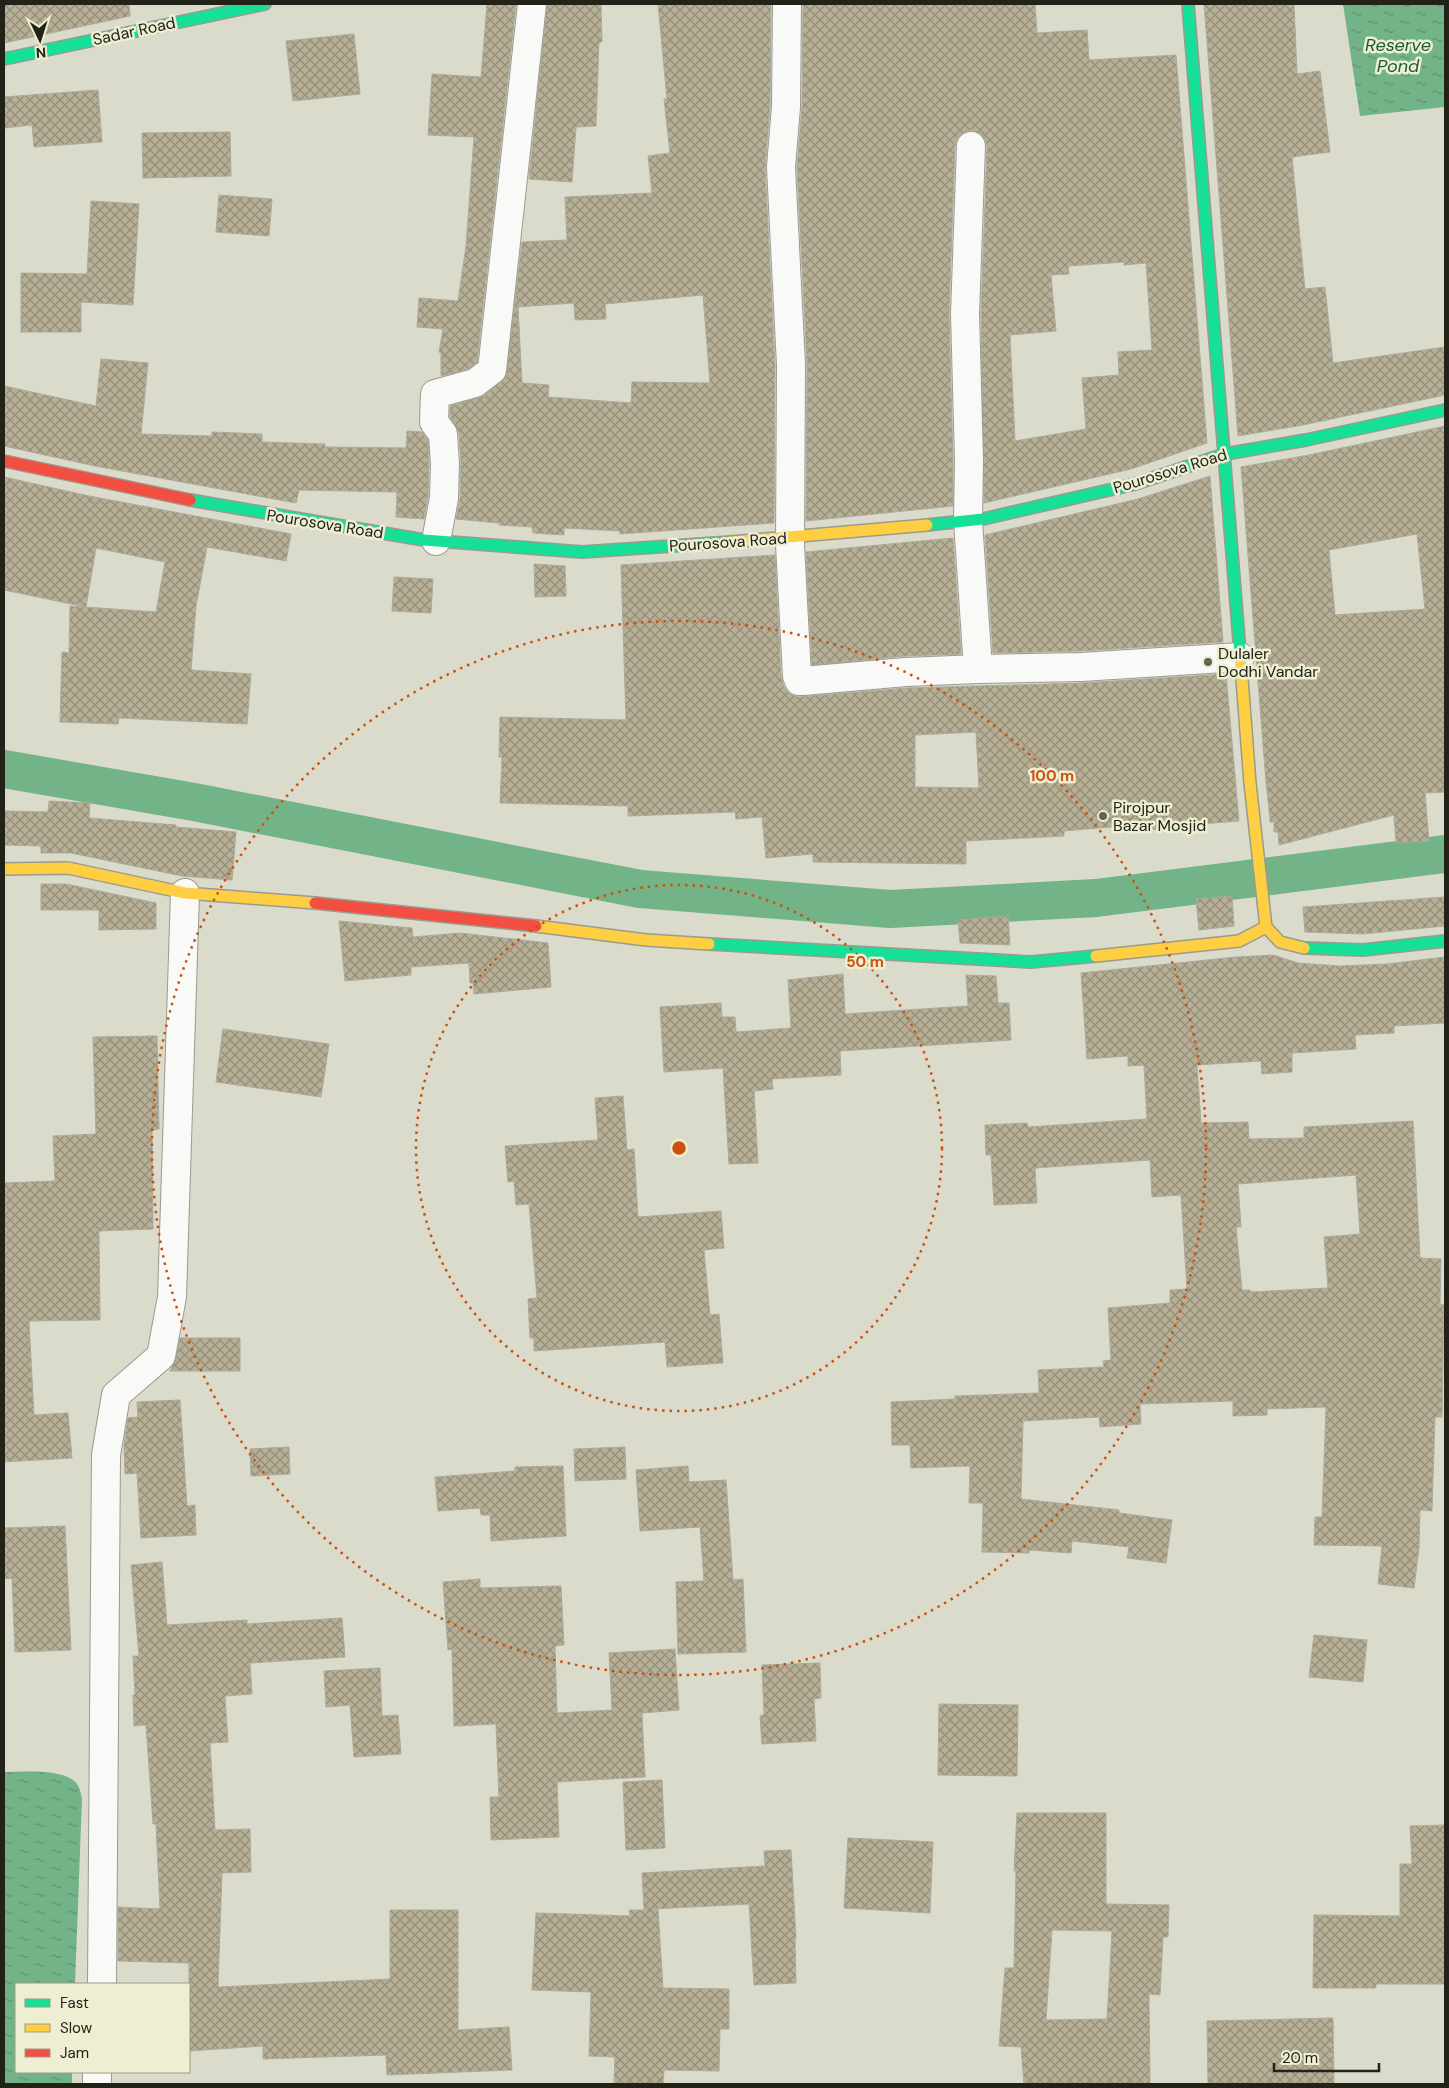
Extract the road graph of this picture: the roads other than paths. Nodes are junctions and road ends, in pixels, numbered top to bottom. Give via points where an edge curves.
1 (265, 4) edge
2 (532, 4) edge
3 (787, 4) edge
4 (1188, 4) edge
5 (4, 59) edge
6 (971, 146) dead end
7 (1445, 410) edge
8 (1225, 454) junction
9 (4, 461) edge
10 (968, 521) junction
11 (791, 538) junction
12 (436, 541) junction
13 (1240, 657) junction
14 (978, 668) junction
15 (4, 869) edge
16 (185, 893) junction
17 (1266, 927) junction
18 (1445, 941) edge
19 (102, 1983) edge

1 - 5 street, Sadar Road
2 - 12 street via 492,370 476,383 435,394 434,422 443,434 445,464 444,498
3 - 11 street via 786,107 781,168 791,365
4 - 8 street
6 - 10 street via 965,314
7 - 8 street, Pourosova Road
8 - 10 street, Pourosova Road via 1136,484
8 - 13 street
9 - 12 street, Pourosova Road via 235,509
10 - 11 street, Pourosova Road
10 - 14 street
11 - 12 street, Pourosova Road via 582,552
11 - 14 street via 792,602 799,681
13 - 14 street
13 - 17 street
15 - 16 street via 68,868
16 - 17 street via 385,909 646,940 988,961 1031,962 1238,941
16 - 19 street via 172,1297 161,1356 116,1395 106,1455
17 - 18 street via 1280,943 1315,951

